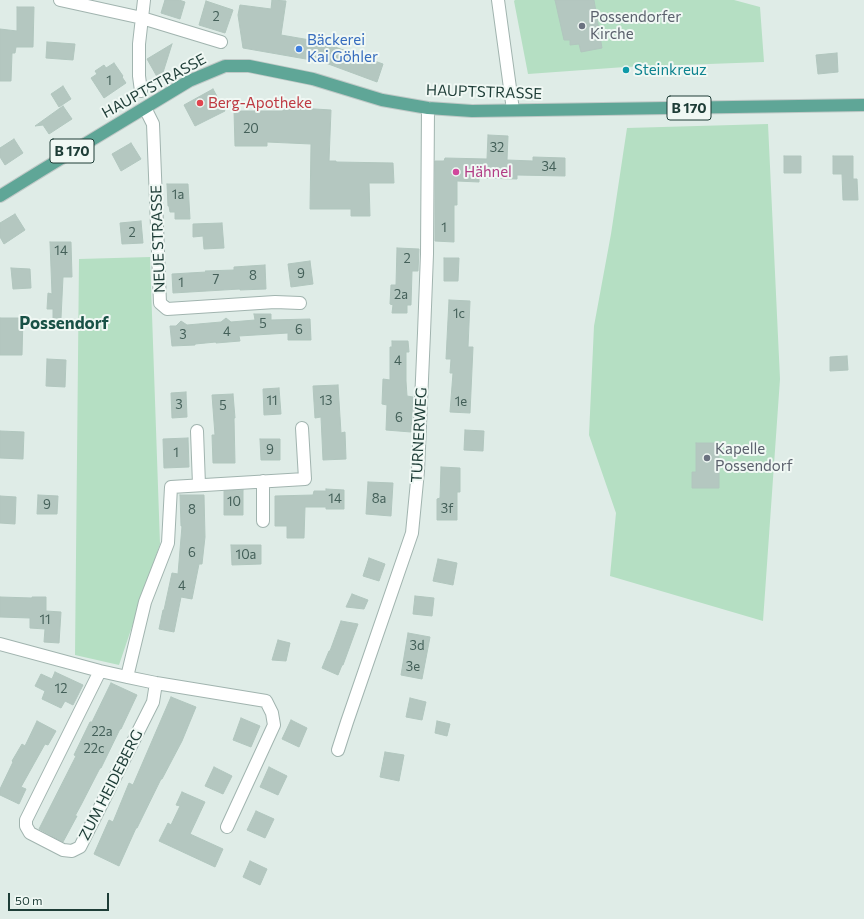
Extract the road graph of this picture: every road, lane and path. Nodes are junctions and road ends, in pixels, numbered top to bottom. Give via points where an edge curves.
1 (60, 0) edge
2 (144, 0) edge
3 (498, 0) edge
4 (142, 18) junction
5 (221, 42) dead end
6 (141, 91) dead end
7 (864, 105) edge
8 (145, 108) junction
9 (428, 108) junction
10 (513, 110) junction
11 (0, 196) edge
12 (300, 303) dead end
13 (302, 428) dead end
14 (197, 431) dead end
15 (263, 481) junction
16 (199, 485) junction
17 (263, 521) dead end
18 (0, 644) edge
19 (100, 671) junction
20 (127, 677) junction
21 (156, 683) junction
22 (338, 750) dead end
23 (227, 827) dead end

1 - 4 street
2 - 4 street
3 - 10 street
4 - 5 street
4 - 6 street via 139,44
7 - 10 main road, HAUPTSTRASSE / B 170
8 - 9 main road, HAUPTSTRASSE / B 170 via 204,74 225,66 249,66 312,79 382,100
8 - 11 main road, HAUPTSTRASSE / B 170
8 - 12 street, NEUE STRASSE via 153,124 160,302 167,309 275,302
9 - 10 main road, HAUPTSTRASSE / B 170
9 - 22 street, TURNERWEG via 427,254 418,471 412,533
13 - 15 street via 305,479
14 - 16 street
15 - 16 street
15 - 17 street
16 - 20 street via 170,487 168,543 145,602
18 - 19 street
19 - 20 street
19 - 21 street, ZUM HEIDEBERG via 26,820 30,833 63,850 72,851 80,847 153,702
20 - 21 street
21 - 23 street via 266,701 272,713 274,725

